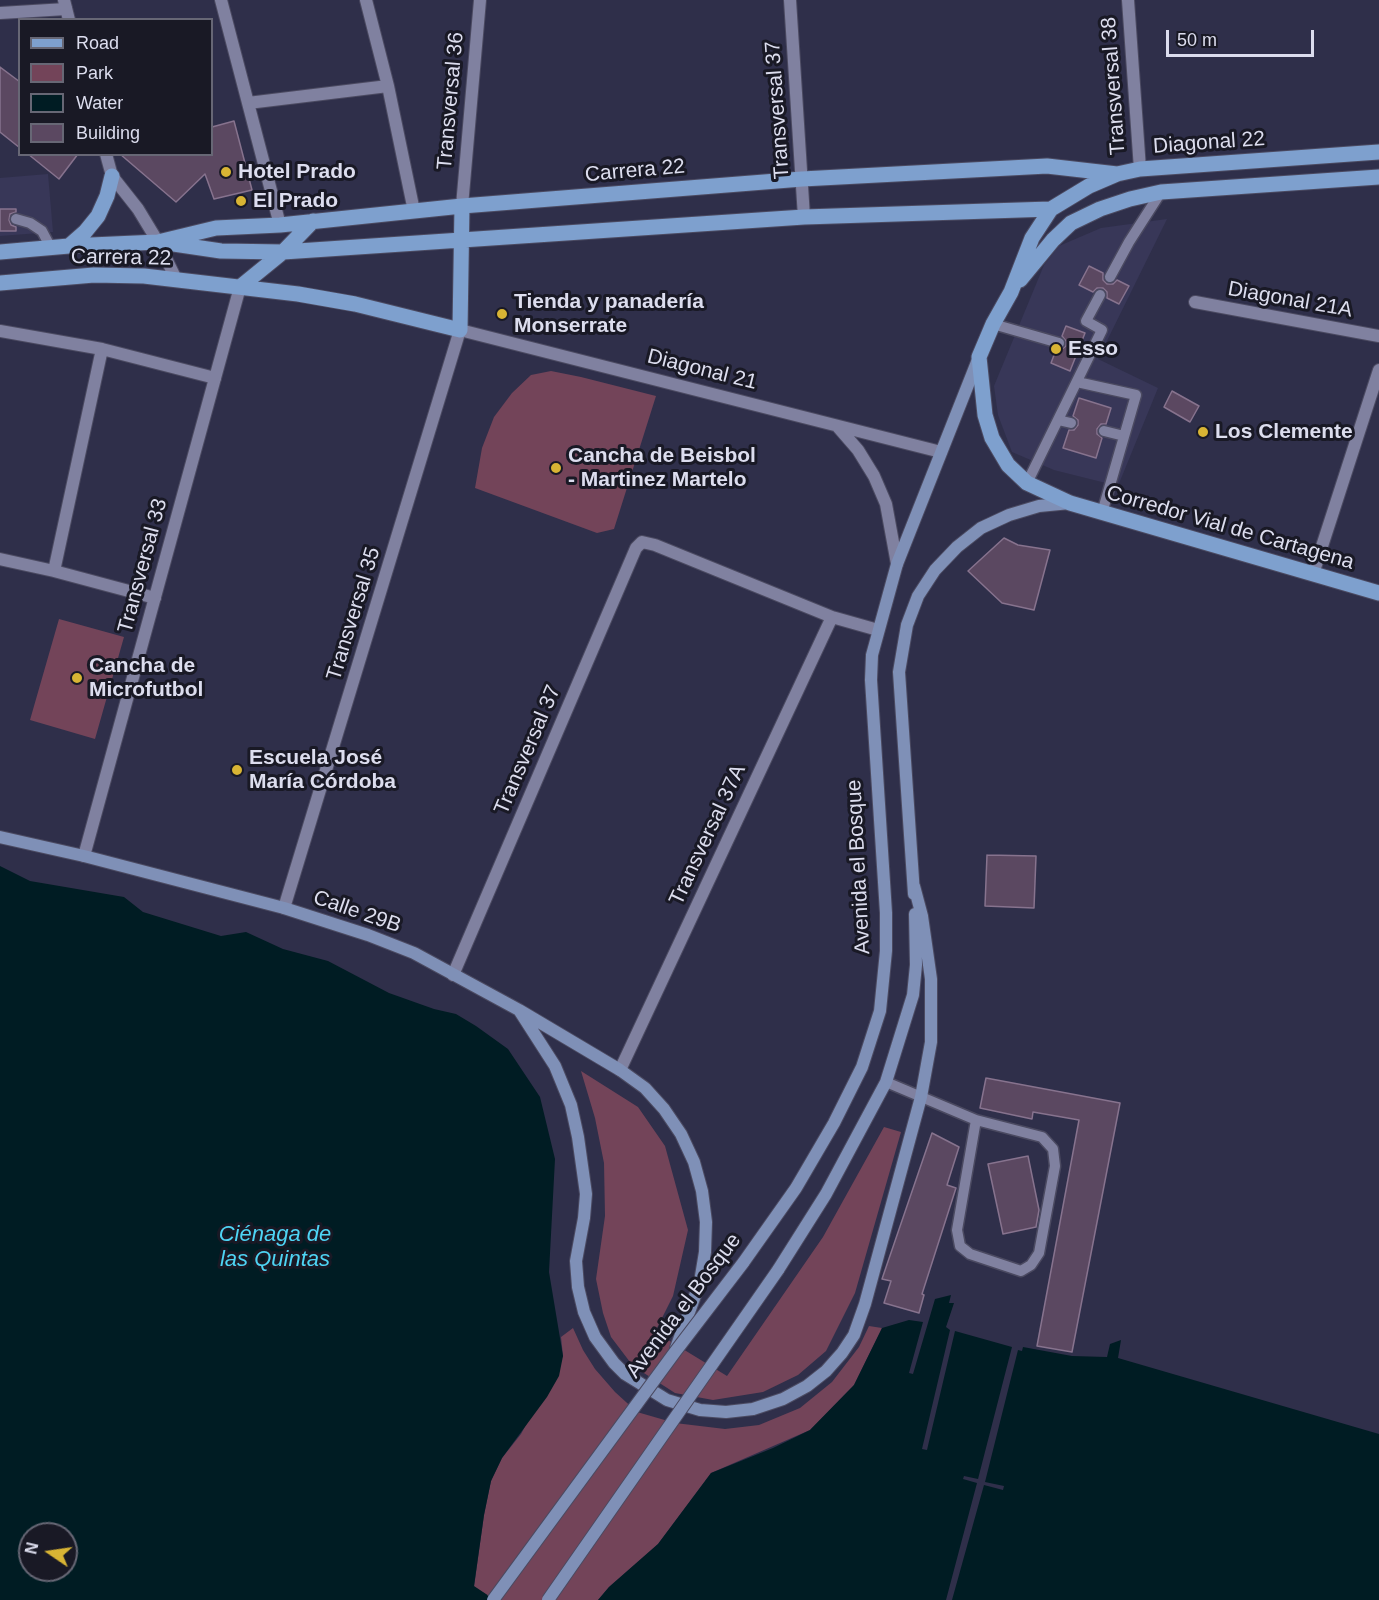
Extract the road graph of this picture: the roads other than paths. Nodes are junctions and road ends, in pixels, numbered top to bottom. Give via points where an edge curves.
1 (220, 0) edge
2 (366, 0) edge
3 (480, 0) edge
4 (790, 0) edge
5 (1128, 0) edge
6 (66, 9) edge
7 (0, 13) edge
8 (388, 86) junction
9 (248, 103) junction
10 (1379, 152) edge
11 (1340, 155) junction
12 (107, 156) edge
13 (1140, 169) junction
14 (1117, 174) junction
15 (112, 176) junction
16 (1379, 177) edge
17 (802, 179) junction
18 (1343, 179) junction
19 (1161, 192) junction
20 (462, 206) junction
21 (1051, 209) junction
22 (414, 211) junction
23 (804, 217) junction
24 (16, 219) dead end
25 (313, 222) junction
26 (280, 225) junction
27 (461, 240) junction
28 (158, 242) junction
29 (69, 246) junction
30 (51, 248) junction
31 (0, 252) edge
32 (283, 252) junction
33 (1110, 277) dead end
34 (176, 279) junction
35 (0, 283) edge
36 (240, 287) junction
37 (1011, 292) junction
38 (1100, 295) dead end
39 (1195, 302) dead end
40 (993, 324) junction
41 (460, 330) junction
42 (0, 331) edge
43 (1379, 336) edge
44 (1059, 343) dead end
45 (102, 349) junction
46 (1078, 351) dead end
47 (1090, 356) junction
48 (979, 357) junction
49 (1379, 370) edge
50 (215, 378) junction
51 (1077, 382) junction
52 (1058, 420) junction
53 (1071, 423) dead end
54 (838, 427) junction
55 (1104, 431) dead end
56 (1124, 436) junction
57 (941, 452) junction
58 (1027, 483) junction
59 (1070, 503) junction
60 (1102, 513) junction
61 (0, 559) edge
62 (897, 564) junction
63 (54, 571) junction
64 (1313, 574) junction
65 (1379, 593) edge
66 (155, 598) junction
67 (832, 617) junction
68 (878, 630) junction
69 (0, 837) edge
70 (84, 856) junction
71 (914, 886) junction
72 (284, 908) junction
73 (453, 975) junction
74 (519, 1010) junction
75 (620, 1070) junction
76 (886, 1082) junction
77 (921, 1097) junction
78 (976, 1120) junction
79 (675, 1352) junction
80 (493, 1600) edge
81 (548, 1600) edge

1 - 9 street
2 - 8 street
3 - 20 street, Transversal 36
4 - 17 street, Transversal 37
5 - 13 street, Transversal 38
6 - 7 street
8 - 9 street
8 - 22 street
9 - 26 street
10 - 11 main road, Diagonal 22
11 - 13 main road, Diagonal 22
11 - 18 main road
12 - 15 street
13 - 14 main road, Diagonal 22
14 - 17 main road, Carrera 22 via 1047,166
14 - 21 main road, Diagonal 22
15 - 28 street
15 - 29 main road via 98,216
16 - 18 main road
17 - 20 main road, Carrera 22
17 - 23 street, Transversal 37
18 - 19 main road
19 - 33 lane
19 - 37 main road, Avenida el Bosque via 1125,200 1071,223
20 - 22 main road, Carrera 22
20 - 27 main road
21 - 23 main road, Carrera 22
21 - 37 main road, Avenida el Bosque via 1032,238
22 - 25 main road, Carrera 22
23 - 27 main road, Carrera 22
24 - 30 lane via 42,231
25 - 26 main road, Carrera 22
25 - 32 main road
26 - 28 main road, Carrera 22 via 216,228
27 - 32 main road, Carrera 22
27 - 41 main road
28 - 29 main road, Carrera 22
28 - 32 main road, Carrera 22 via 221,251
28 - 34 street
29 - 30 main road, Carrera 22
30 - 31 main road, Carrera 22
32 - 36 main road
34 - 35 main road, Carrera 22 via 94,275
34 - 36 main road, Carrera 22
36 - 41 main road, Diagonal 21 via 355,304
36 - 50 street, Transversal 33
37 - 40 main road, Avenida el Bosque
38 - 47 lane via 1086,321 1102,330
39 - 43 street, Diagonal 21A
40 - 44 lane
40 - 48 main road, Avenida el Bosque
41 - 54 street, Diagonal 21
41 - 72 street, Transversal 35
42 - 45 street
45 - 50 street
45 - 63 street
46 - 47 lane
47 - 51 lane
48 - 57 main road, Avenida el Bosque
48 - 58 main road via 983,407 992,438 1008,465
49 - 64 street
50 - 66 street, Transversal 33
51 - 52 lane
51 - 56 lane via 1136,396
52 - 53 lane
52 - 58 lane
54 - 57 street, Diagonal 21
54 - 62 street via 874,476 886,504
55 - 56 lane
56 - 60 lane
57 - 62 main road, Avenida el Bosque
58 - 59 main road, Corredor Vial de Cartagena
59 - 60 main road, Corredor Vial de Cartagena
59 - 71 main road via 1039,506 981,528 935,570 918,596 907,625 899,672
60 - 64 main road, Corredor Vial de Cartagena
61 - 63 street
62 - 68 main road, Avenida el Bosque
63 - 66 street
64 - 65 main road, Corredor Vial de Cartagena
66 - 70 street, Transversal 33
67 - 68 street
67 - 73 street, Transversal 37 via 642,542 636,548
67 - 75 street, Transversal 37A
68 - 79 main road, Avenida el Bosque, bridge via 871,680 886,914 880,1011 862,1067 796,1188
69 - 70 main road, Calle 29B
70 - 72 main road, Calle 29B
71 - 76 main road via 913,995
71 - 77 main road via 931,978 931,1042
72 - 73 main road, Calle 29B via 368,934
73 - 74 main road, Calle 29B
74 - 75 main road, Calle 29B
74 - 77 main road via 555,1066 571,1105 578,1137 586,1194 576,1261 584,1312 595,1336 625,1374 667,1400 700,1410 726,1412 783,1399 807,1386 843,1353 865,1304
75 - 79 main road, Calle 29B via 645,1088 681,1134 702,1191 706,1222 700,1282
76 - 77 lane
76 - 81 main road, bridge via 826,1194 778,1270
77 - 78 lane
78 - 78 lane via 1042,1137 1053,1149 1055,1166 1039,1253 1021,1271 970,1254 960,1246 957,1230
79 - 80 main road, Avenida el Bosque, bridge

